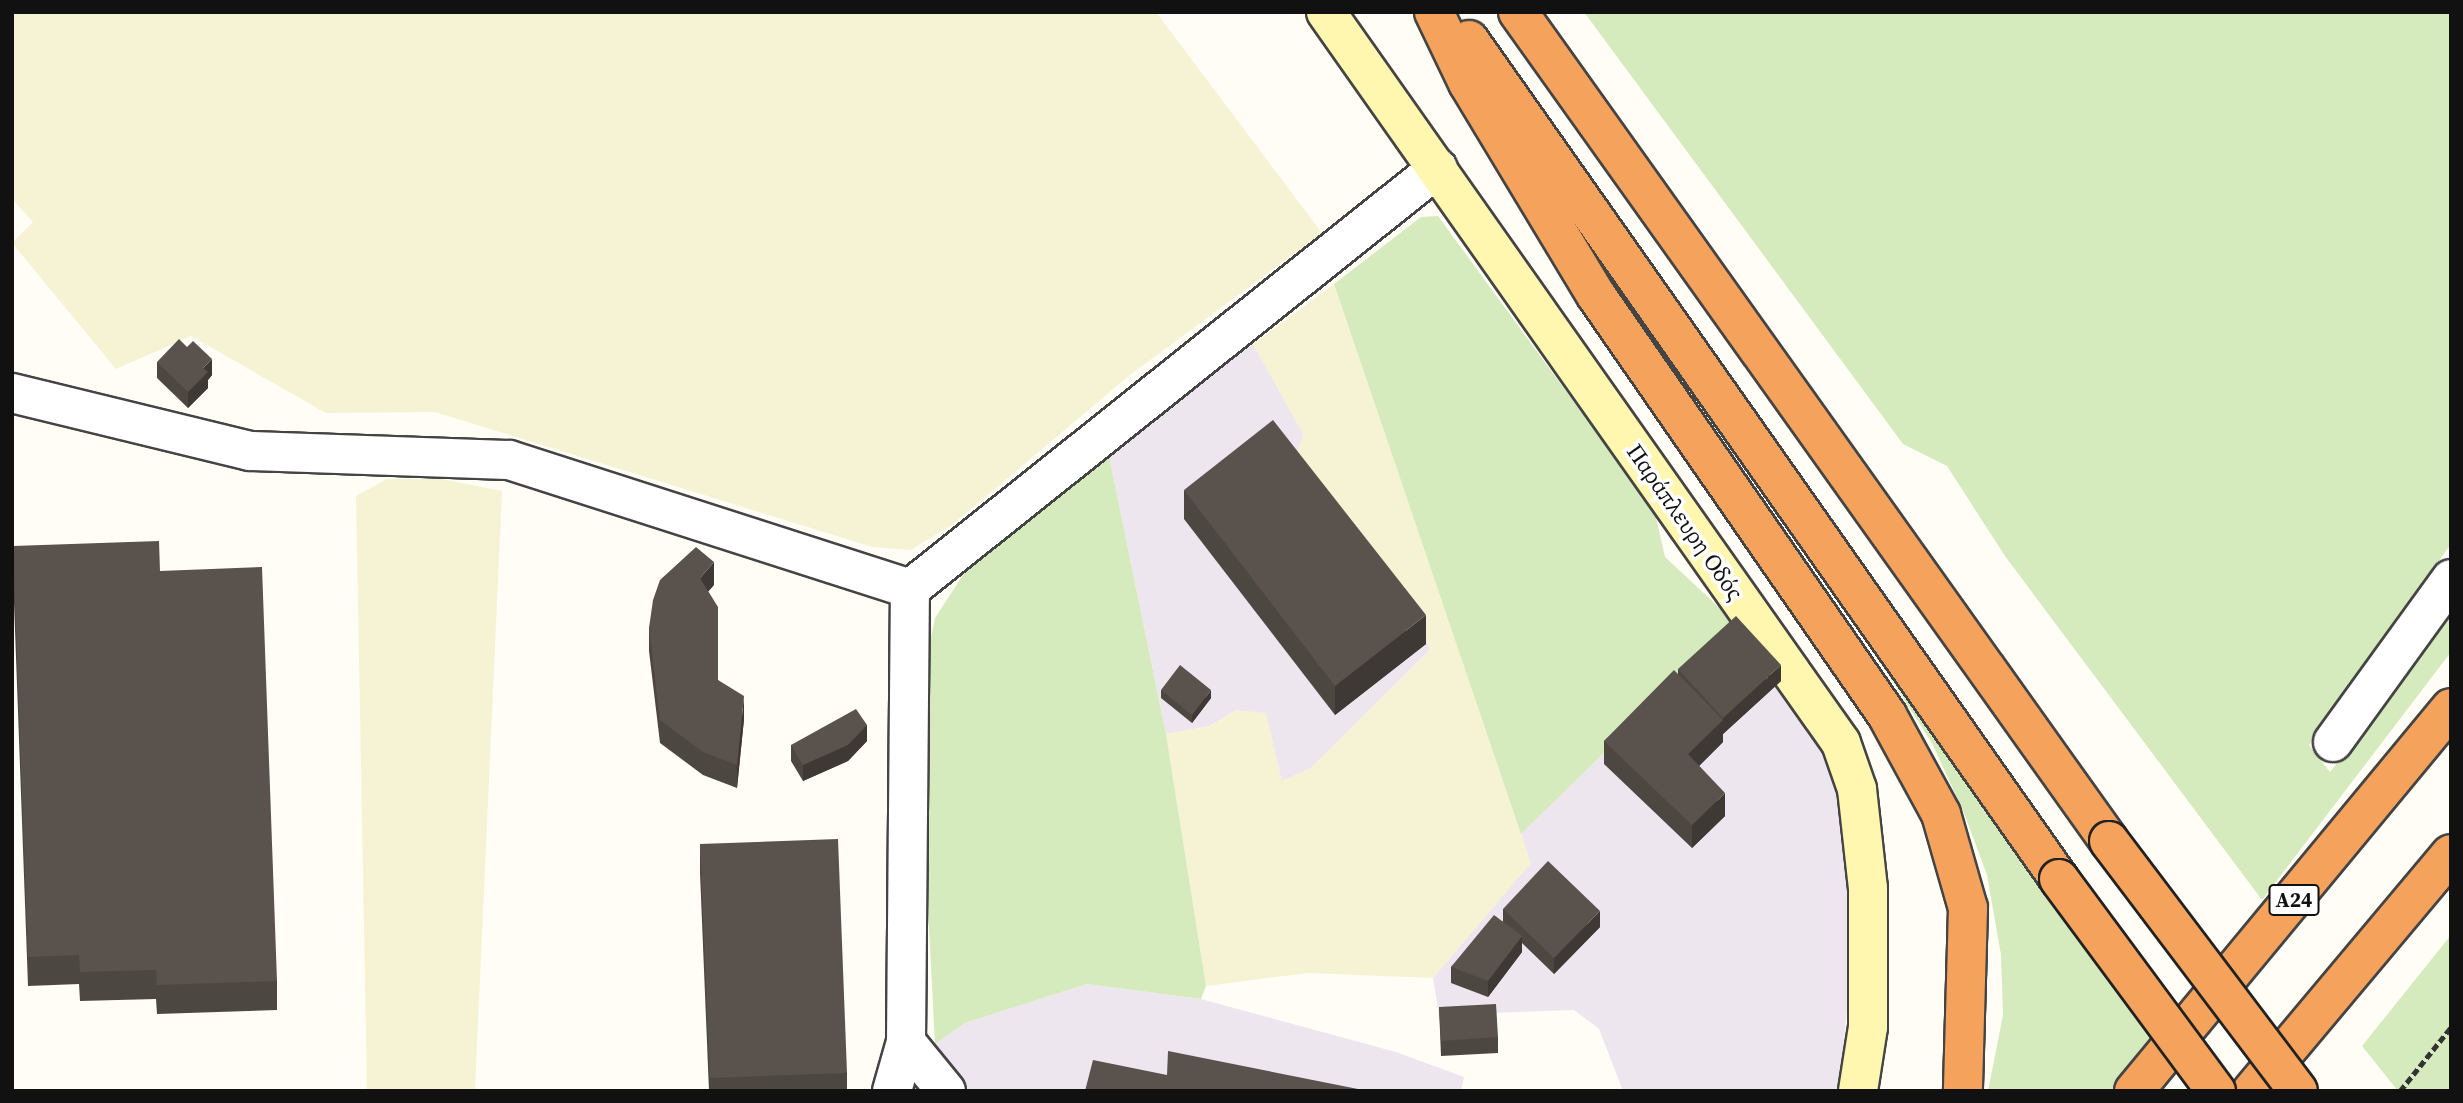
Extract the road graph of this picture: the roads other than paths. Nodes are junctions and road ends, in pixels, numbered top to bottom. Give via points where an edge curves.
1 (1326, 12) edge
2 (1434, 12) edge
3 (1450, 12) edge
4 (1518, 12) edge
5 (1438, 168) junction
6 (12, 393) edge
7 (2451, 579) edge
8 (910, 589) junction
9 (2451, 708) edge
10 (2333, 742) dead end
11 (2451, 854) edge
12 (906, 1042) junction
13 (892, 1091) edge
14 (946, 1091) edge
15 (1858, 1091) edge
16 (1963, 1091) edge
17 (2134, 1091) edge
18 (2216, 1091) edge
19 (2252, 1091) edge
20 (2298, 1091) edge

1 - 5 street, Παράπλευρη Οδός
2 - 16 highway via 1468,83 1596,295 1887,715 1941,814 1968,908
3 - 18 highway, bridge via 2059,879
4 - 20 highway, bridge via 2109,841
5 - 8 street
5 - 15 street, Παράπλευρη Οδός via 1841,743 1857,789 1868,888 1868,1027
6 - 8 street via 250,451 509,460
7 - 10 street
8 - 12 street
9 - 17 highway, Α24
11 - 19 highway
12 - 13 street
12 - 14 street

